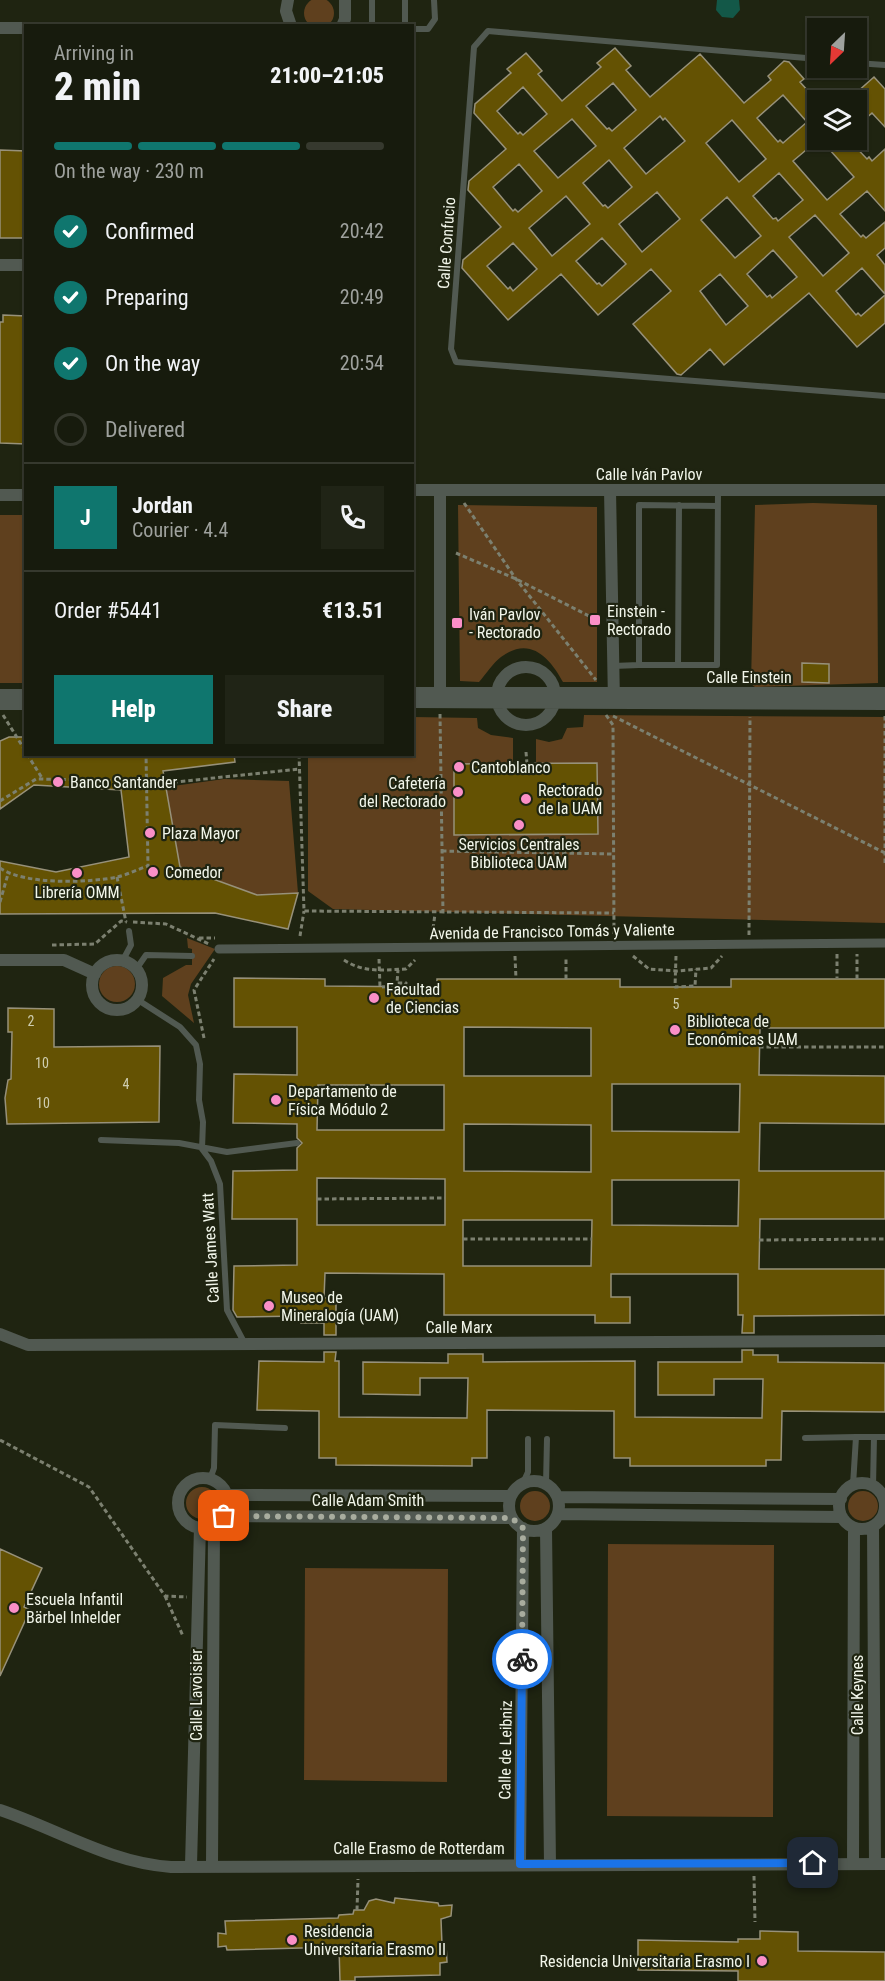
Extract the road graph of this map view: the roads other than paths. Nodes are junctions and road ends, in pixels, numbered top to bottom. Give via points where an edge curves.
1 (288, 0) edge
2 (345, 0) edge
3 (372, 0) edge
4 (405, 0) edge
5 (434, 0) edge
6 (290, 24) edge
7 (343, 24) edge
8 (372, 24) edge
9 (405, 24) edge
10 (0, 28) edge
11 (24, 28) edge
12 (414, 29) edge
13 (807, 58) edge
14 (867, 64) edge
15 (885, 65) edge
16 (0, 265) edge
17 (24, 265) edge
18 (885, 396) edge
19 (414, 490) edge
20 (440, 490) junction
21 (610, 490) junction
22 (718, 490) junction
23 (885, 490) edge
24 (0, 495) edge
25 (24, 495) edge
26 (679, 506) junction
27 (717, 506) junction
28 (639, 665) junction
29 (678, 665) junction
30 (612, 666) junction
31 (885, 693) edge
32 (414, 694) edge
33 (0, 695) edge
34 (24, 695) edge
35 (497, 698) junction
36 (554, 698) junction
37 (614, 698) junction
38 (414, 702) edge
39 (440, 702) junction
40 (24, 704) edge
41 (885, 704) edge
42 (1, 709) edge
43 (129, 931) dead end
44 (885, 943) edge
45 (219, 949) road end
46 (192, 956) dead end
47 (0, 960) edge
48 (123, 960) junction
49 (137, 968) junction
50 (94, 974) junction
51 (138, 999) junction
52 (101, 1140) dead end
53 (297, 1143) dead end
54 (202, 1149) junction
55 (0, 1334) edge
56 (885, 1341) edge
57 (245, 1345) junction
58 (285, 1428) dead end
59 (856, 1437) junction
60 (874, 1437) junction
61 (885, 1437) edge
62 (805, 1438) dead end
63 (528, 1439) dead end
64 (547, 1439) dead end
65 (210, 1479) junction
66 (524, 1483) junction
67 (546, 1484) junction
68 (853, 1485) junction
69 (873, 1487) junction
70 (226, 1495) junction
71 (510, 1496) junction
72 (558, 1497) junction
73 (884, 1497) edge
74 (841, 1499) junction
75 (558, 1514) junction
76 (884, 1515) edge
77 (224, 1516) junction
78 (842, 1517) junction
79 (512, 1518) junction
80 (214, 1525) junction
81 (873, 1526) junction
82 (200, 1527) junction
83 (523, 1528) junction
84 (546, 1528) junction
85 (854, 1528) junction
86 (3, 1809) edge
87 (853, 1863) junction
88 (520, 1864) junction
89 (880, 1864) edge
90 (212, 1865) junction
91 (550, 1865) junction
92 (191, 1866) junction

1 - 6 street
2 - 7 street
3 - 8 lane
4 - 9 lane
5 - 12 lane via 435,19 428,29
10 - 11 street
13 - 18 lane, Calle Confucio via 488,32 474,47 451,349 456,362
14 - 15 lane
16 - 17 street
19 - 20 street, Calle Iván Pavlov
20 - 21 street, Calle Iván Pavlov
20 - 39 street
21 - 22 street, Calle Iván Pavlov
21 - 30 street
22 - 23 street, Calle Iván Pavlov
22 - 27 lane
24 - 25 street
26 - 27 lane
26 - 28 lane via 639,505
26 - 29 lane
27 - 29 lane via 717,665
28 - 29 lane
28 - 30 lane
30 - 37 street
31 - 37 street, Calle Einstein
32 - 39 street, Calle Einstein
33 - 34 street
35 - 36 street, Calle Einstein
35 - 36 street via 506,717 521,725 545,718
35 - 36 street via 499,686 509,672 525,667 548,678
35 - 39 street, Calle Einstein
36 - 37 street, Calle Einstein
37 - 41 street, Calle Einstein
38 - 39 street, Calle Einstein
40 - 42 street
43 - 48 lane via 131,945
44 - 45 street, Avenida de Francisco Tomás y Valiente
46 - 49 lane via 146,955
47 - 50 street via 63,960
48 - 49 street
48 - 50 street via 106,962
49 - 51 street via 143,984
50 - 51 street via 93,990 101,1004 116,1010
51 - 54 lane via 196,1044
52 - 54 lane via 180,1143
53 - 54 lane via 227,1152
54 - 57 lane, Calle James Watt via 220,1184 227,1310
55 - 57 street, Calle Marx via 28,1345
56 - 57 street, Calle Marx
58 - 65 lane via 215,1425
59 - 60 lane
59 - 62 lane
59 - 68 lane
60 - 61 lane
60 - 69 lane
63 - 66 lane
64 - 67 lane
65 - 70 street
65 - 82 street via 194,1479 178,1497 185,1521
66 - 67 street
66 - 71 street
67 - 72 street
68 - 69 street
68 - 74 street
69 - 73 street
70 - 71 street, Calle Adam Smith
70 - 77 street
71 - 79 street
72 - 74 street
72 - 75 street
73 - 76 street
74 - 78 street
75 - 78 street
75 - 84 street
76 - 81 street
77 - 79 street, Calle Adam Smith
77 - 80 street
78 - 85 street
79 - 83 street
80 - 82 street
80 - 90 street, Calle Lavoisier
81 - 85 street
81 - 89 street, Calle Keynes
82 - 92 street, Calle Lavoisier
83 - 84 street
83 - 88 street, Calle de Leibniz
84 - 91 street
85 - 87 street, Calle Keynes
86 - 92 street, Calle Erasmo de Rotterdam via 112,1855 150,1866
87 - 89 street, Calle Erasmo de Rotterdam
87 - 91 street, Calle Erasmo de Rotterdam
88 - 90 street, Calle Erasmo de Rotterdam
88 - 91 street, Calle Erasmo de Rotterdam
90 - 92 street, Calle Erasmo de Rotterdam

